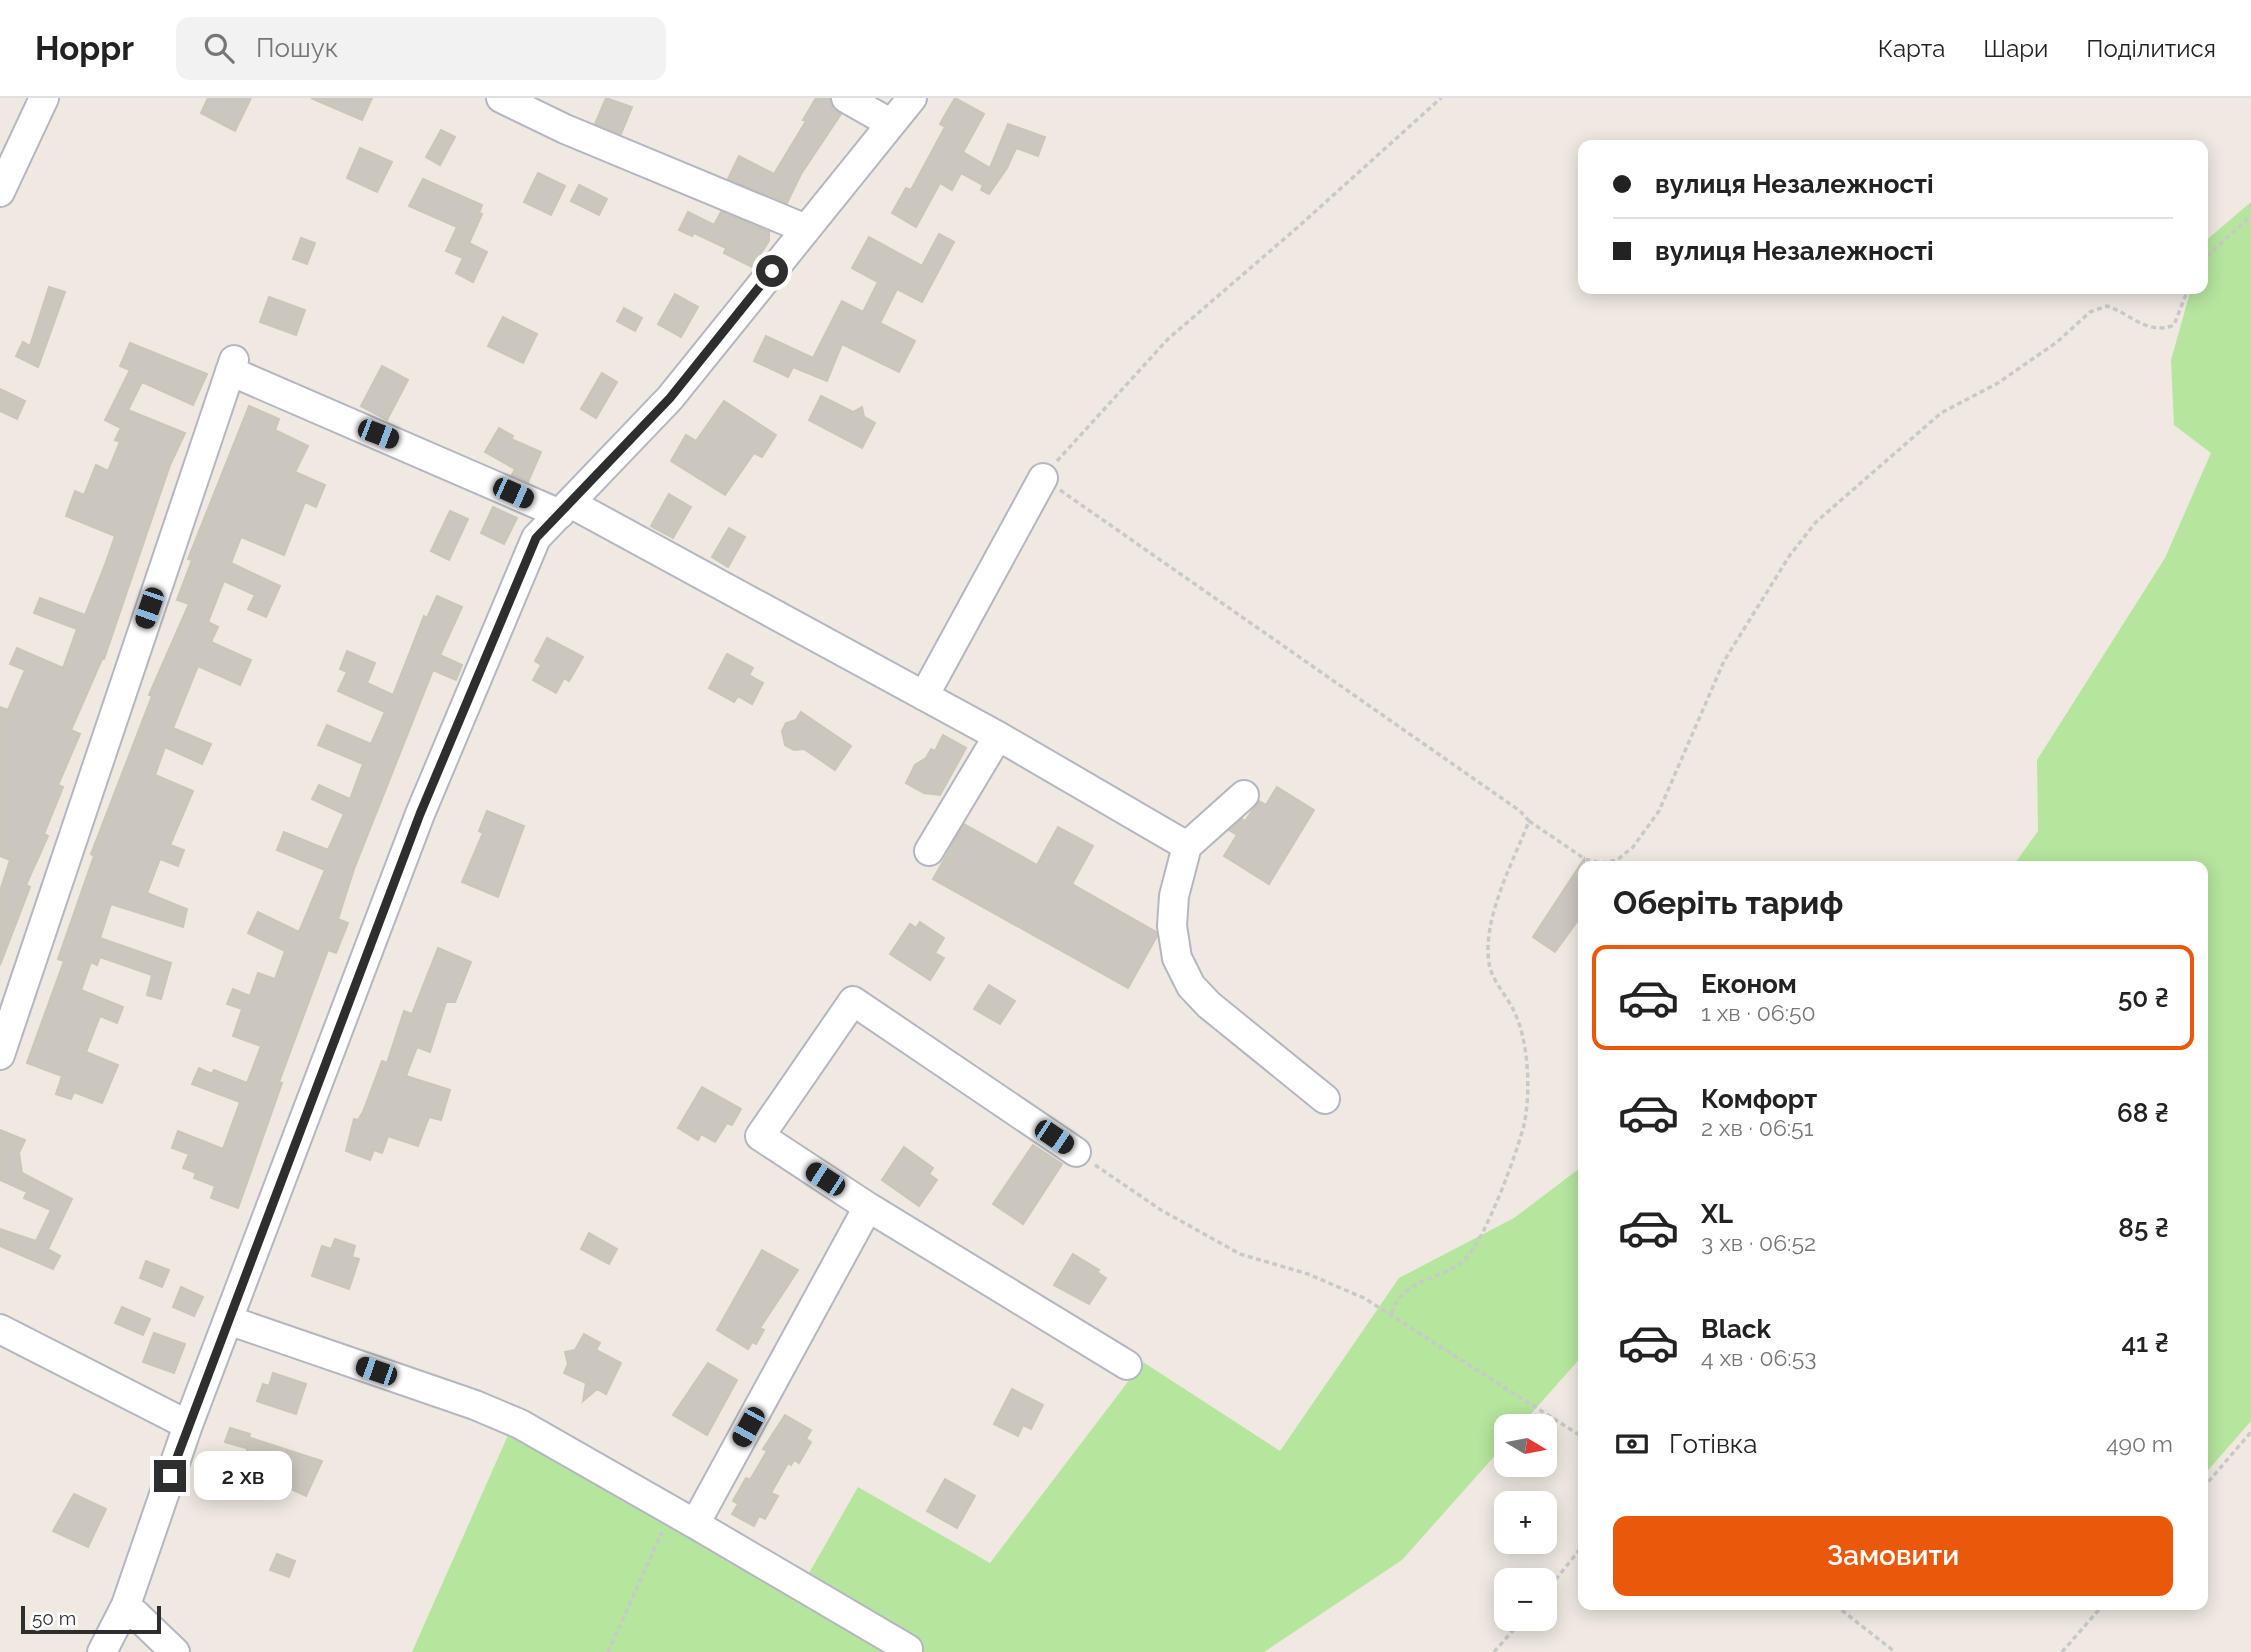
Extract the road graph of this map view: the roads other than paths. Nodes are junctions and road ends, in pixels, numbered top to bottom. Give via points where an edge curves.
1 (44, 98) edge
2 (501, 98) edge
3 (846, 98) edge
4 (912, 98) edge
5 (890, 122) junction
6 (0, 192) edge
7 (806, 229) junction
8 (1043, 478) road end
9 (565, 509) junction
10 (924, 696) junction
11 (998, 736) junction
12 (1244, 795) dead end
13 (1187, 846) junction
14 (929, 851) dead end
15 (0, 1055) edge
16 (1325, 1099) dead end
17 (1076, 1152) road end
18 (869, 1208) junction
19 (228, 1320) junction
20 (0, 1329) edge
21 (1127, 1364) dead end
22 (188, 1425) junction
23 (683, 1518) junction
24 (126, 1605) junction
25 (908, 1649) dead end
26 (102, 1652) edge
27 (175, 1652) edge

1 - 6 street
2 - 7 street
3 - 5 street
4 - 5 street
5 - 7 street
7 - 9 street via 670,398
8 - 10 street
9 - 10 street
9 - 15 street via 232,365
9 - 19 street via 536,538 420,814
10 - 11 street
11 - 13 street
11 - 14 street
12 - 13 street
13 - 16 street via 1172,926 1177,958 1191,986
17 - 18 street via 853,1001 760,1136
18 - 21 street
18 - 23 street
19 - 22 street
19 - 23 street via 520,1424
20 - 22 street
22 - 24 street
23 - 25 street
24 - 26 street
24 - 27 street

